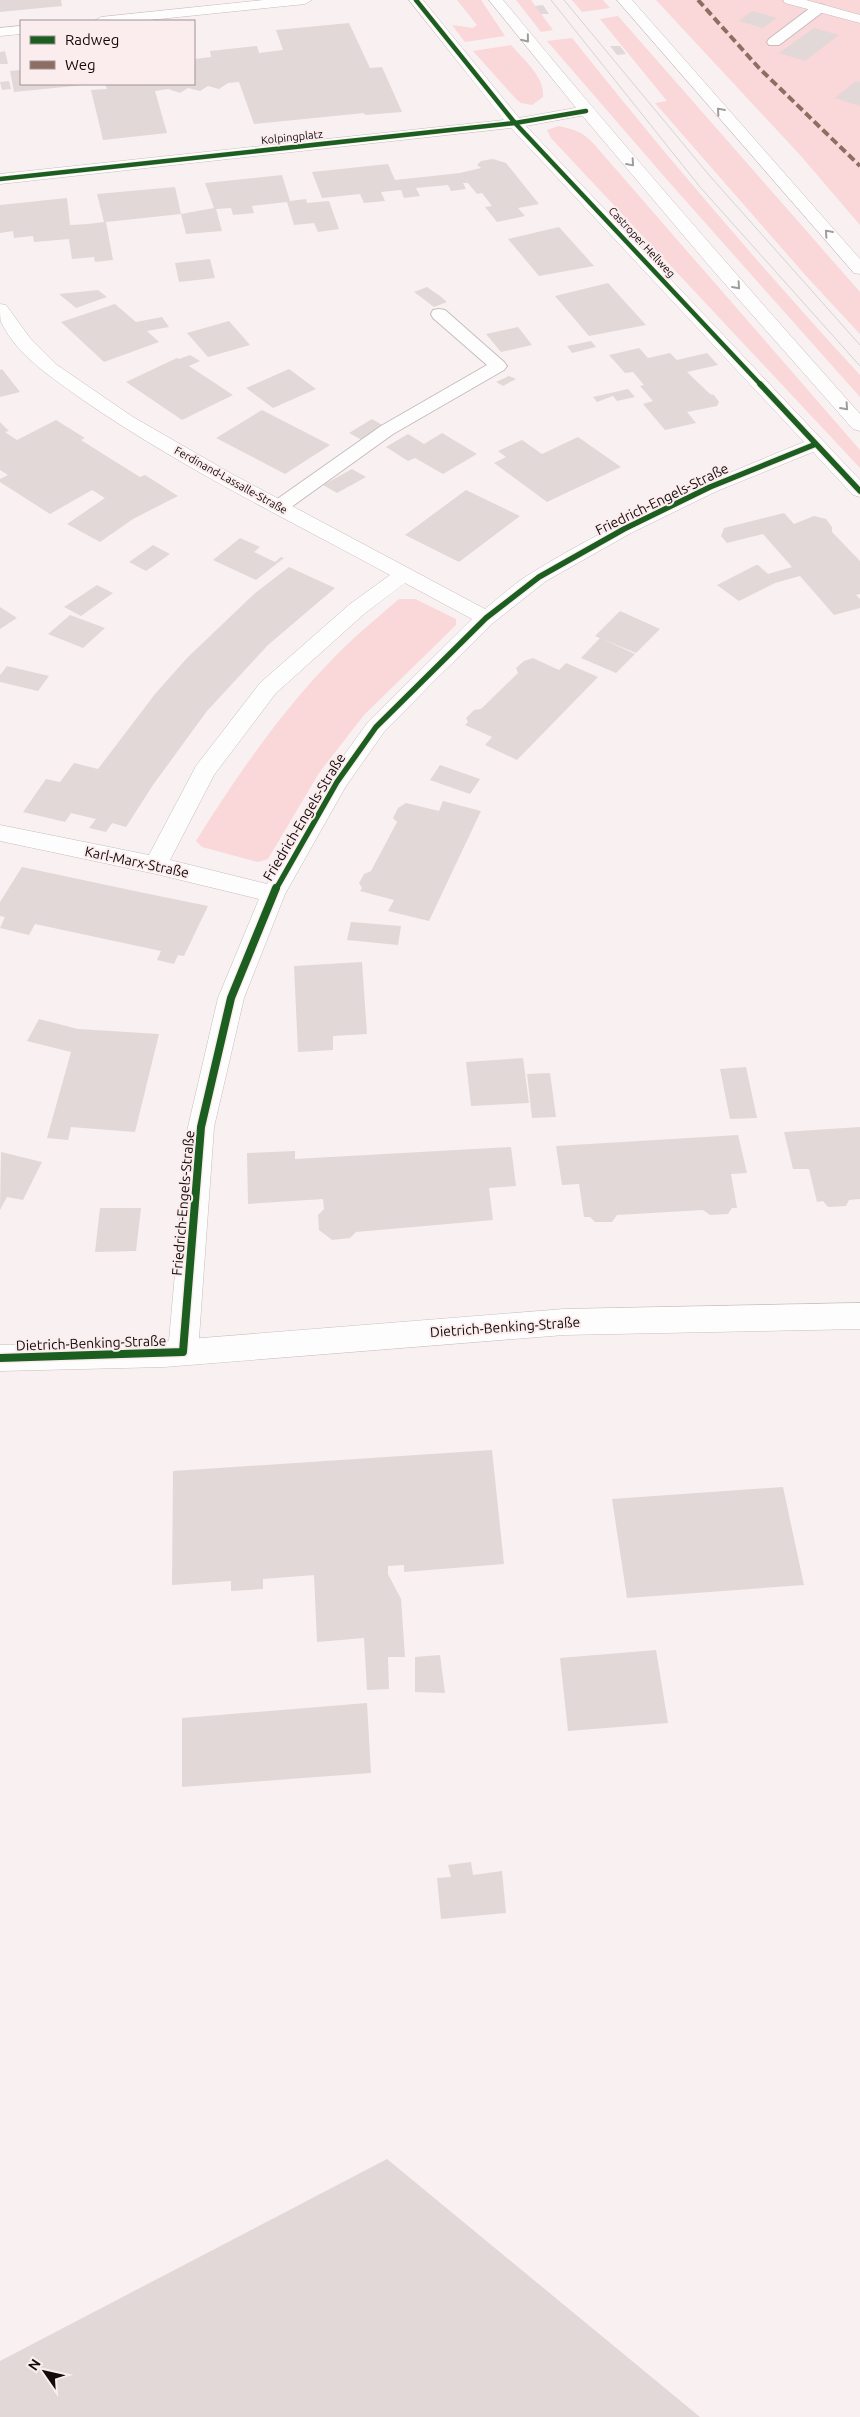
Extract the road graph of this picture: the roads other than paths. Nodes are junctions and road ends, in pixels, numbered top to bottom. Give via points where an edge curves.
1 (305, 0) edge
2 (416, 0) edge
3 (496, 0) edge
4 (624, 0) edge
5 (790, 0) edge
6 (819, 8) junction
7 (860, 19) edge
8 (111, 20) edge
9 (20, 30) edge
10 (0, 32) edge
11 (774, 42) dead end
12 (586, 111) junction
13 (515, 123) junction
14 (0, 179) edge
15 (860, 269) edge
16 (0, 309) edge
17 (439, 314) dead end
18 (860, 425) edge
19 (816, 444) junction
20 (860, 491) edge
21 (280, 506) junction
22 (404, 574) junction
23 (486, 618) junction
24 (0, 833) edge
25 (156, 866) junction
26 (273, 894) junction
27 (860, 1316) edge
28 (183, 1352) junction
29 (0, 1358) edge

1 - 8 street
2 - 13 street, Castroper Hellweg
3 -> 12 street
15 -> 4 street
5 - 6 street
6 - 7 street
6 - 11 lane
9 - 10 street
12 - 13 street, Kolpingplatz
12 -> 18 street
13 - 14 street, Kolpingplatz
13 - 19 street, Castroper Hellweg
16 - 21 street, Ferdinand-Lassalle-Straße via 24,342 51,369 85,394 126,421
17 - 21 lane via 498,366 387,430
19 - 20 street, Castroper Hellweg
19 - 23 street, Friedrich-Engels-Straße via 710,487 624,529 539,578
21 - 22 street, Ferdinand-Lassalle-Straße
22 - 23 street, Ferdinand-Lassalle-Straße
22 - 25 street via 358,609 268,688 204,772
23 - 26 street, Friedrich-Engels-Straße via 376,727 336,782
24 - 25 street, Karl-Marx-Straße
25 - 26 street, Karl-Marx-Straße
26 - 28 street, Friedrich-Engels-Straße via 230,998 201,1127
27 - 28 street, Dietrich-Benking-Straße via 564,1322
28 - 29 street, Dietrich-Benking-Straße

